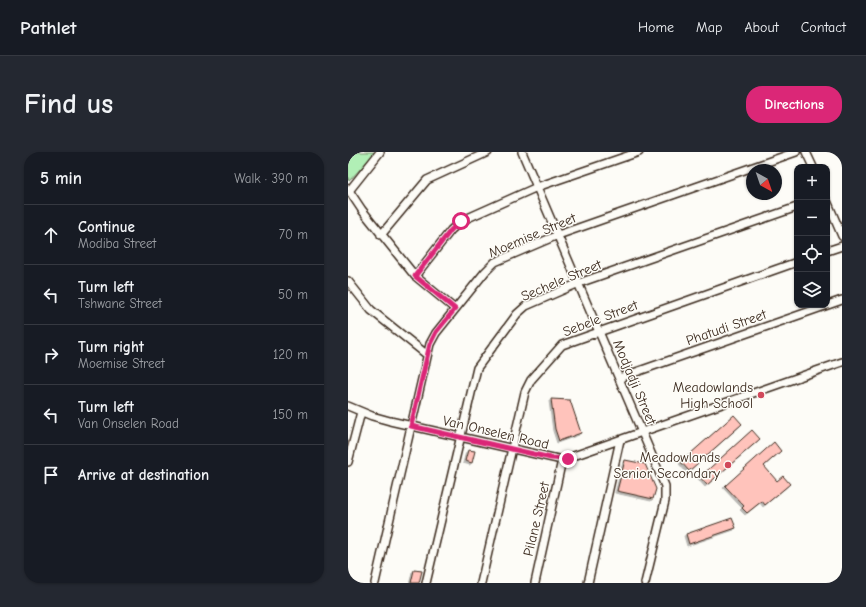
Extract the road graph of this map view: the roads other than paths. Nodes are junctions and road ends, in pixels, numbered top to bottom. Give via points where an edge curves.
1 (380, 152) edge
2 (488, 152) edge
3 (522, 152) edge
4 (638, 152) edge
5 (796, 152) edge
6 (806, 152) edge
7 (812, 164) edge
8 (537, 187) junction
9 (348, 190) edge
10 (794, 208) edge
11 (830, 208) edge
12 (381, 235) junction
13 (558, 235) junction
14 (842, 236) edge
15 (842, 246) edge
16 (830, 251) edge
17 (794, 263) edge
18 (415, 276) junction
19 (348, 281) edge
20 (579, 283) junction
21 (842, 300) edge
22 (455, 309) junction
23 (600, 331) junction
24 (426, 354) junction
25 (842, 362) edge
26 (619, 378) junction
27 (348, 406) edge
28 (361, 412) junction
29 (411, 426) junction
30 (643, 432) junction
31 (462, 438) junction
32 (620, 440) junction
33 (512, 449) junction
34 (562, 460) junction
35 (348, 462) edge
36 (375, 583) edge
37 (426, 583) edge
38 (481, 583) edge
39 (535, 583) edge
40 (588, 583) edge
41 (645, 583) edge

1 - 9 street
2 - 12 street via 433,176 422,184
3 - 8 street, Modjadji Street
4 - 8 street
5 - 13 street, Moemise Street
6 - 7 street
8 - 13 street, Modjadji Street
8 - 18 street via 461,221
9 - 12 street
10 - 20 street, Sechele Street
11 - 14 street
12 - 18 street
13 - 20 street, Modjadji Street
13 - 22 street, Moemise Street via 495,262
15 - 16 street
17 - 23 street, Sebele Street
18 - 22 street
19 - 24 street via 371,310
20 - 23 street, Modjadji Street
20 - 31 street, Sechele Street via 523,308 484,356 477,368
21 - 26 street, Phatudi Street
22 - 24 street, Moemise Street via 436,332
23 - 26 street, Modjadji Street
23 - 33 street, Sebele Street via 562,345 531,380 525,392
24 - 29 street, Moemise Street
25 - 30 street, Van Onselen Road
26 - 30 street, Modjadji Street
27 - 28 street, Van Onselen Road
28 - 29 street, Van Onselen Road
28 - 35 street
29 - 31 street, Van Onselen Road
29 - 36 street, Moemise Street
30 - 32 street, Van Onselen Road
30 - 41 street, Modjadji Street via 666,493
31 - 33 street, Van Onselen Road
31 - 37 street, Sechele Street
32 - 34 street, Van Onselen Road
32 - 40 street
33 - 34 street, Van Onselen Road
33 - 38 street, Sebele Street
34 - 39 street, Pilane Street

